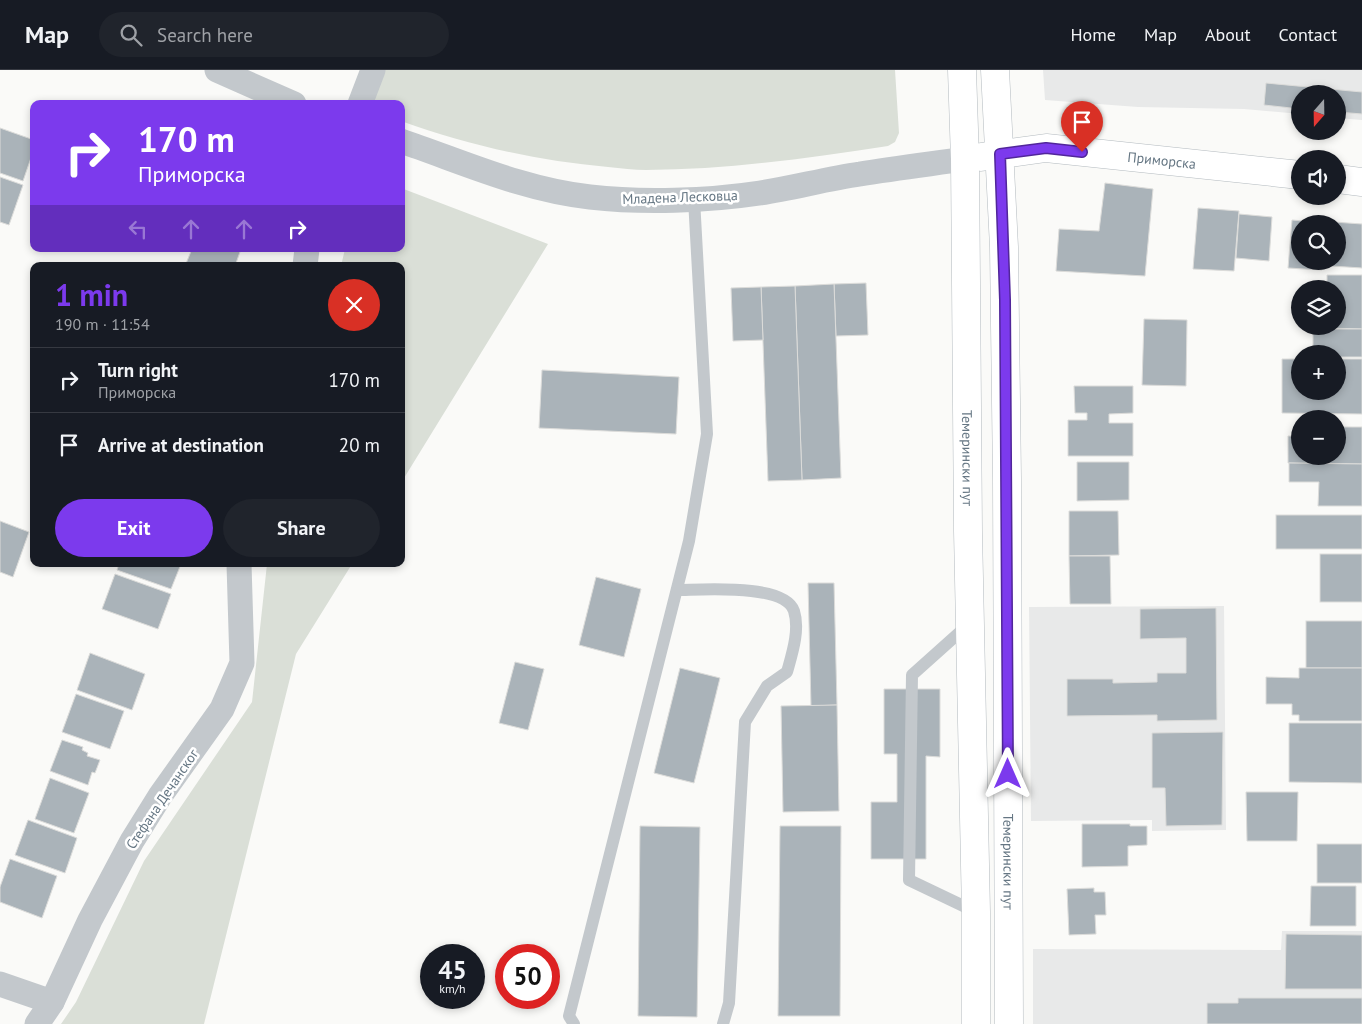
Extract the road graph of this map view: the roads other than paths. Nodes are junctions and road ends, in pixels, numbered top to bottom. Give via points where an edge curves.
1 (218, 70) edge
2 (373, 70) edge
3 (962, 70) edge
4 (995, 70) edge
5 (285, 100) edge
6 (362, 100) edge
7 (405, 142) edge
8 (1000, 154) junction
9 (965, 159) junction
10 (1291, 174) edge
11 (1346, 180) edge
12 (1362, 182) edge
13 (694, 199) junction
14 (239, 567) edge
15 (676, 590) junction
16 (971, 622) junction
17 (976, 912) junction
18 (0, 984) edge
19 (52, 1002) junction
20 (37, 1024) edge
21 (574, 1024) edge
22 (723, 1024) edge
23 (976, 1024) edge
24 (1009, 1024) edge

1 - 5 street
2 - 6 street
3 - 9 main road, Темерински пут
4 - 8 main road, Темерински пут
7 - 13 street, Младена Лесковца via 538,187 588,197 643,201
8 - 9 main road, Приморска
8 - 10 main road, Приморска via 1046,148
8 - 24 main road, Темерински пут via 1007,489
9 - 13 street, Младена Лесковца via 861,173 758,193
9 - 16 main road, Темерински пут
11 - 12 main road
13 - 15 lane via 707,434 689,541
14 - 19 street, Стефана Дечанског via 242,663 222,710 132,841
15 - 21 lane via 569,1016
15 - 22 lane via 761,591 787,600 794,610 796,638 787,672 767,686 745,722 729,1003
16 - 17 main road, Темерински пут
16 - 17 lane via 912,674 908,880
17 - 23 main road, Темерински пут
18 - 19 street
19 - 20 street, Стефана Дечанског

